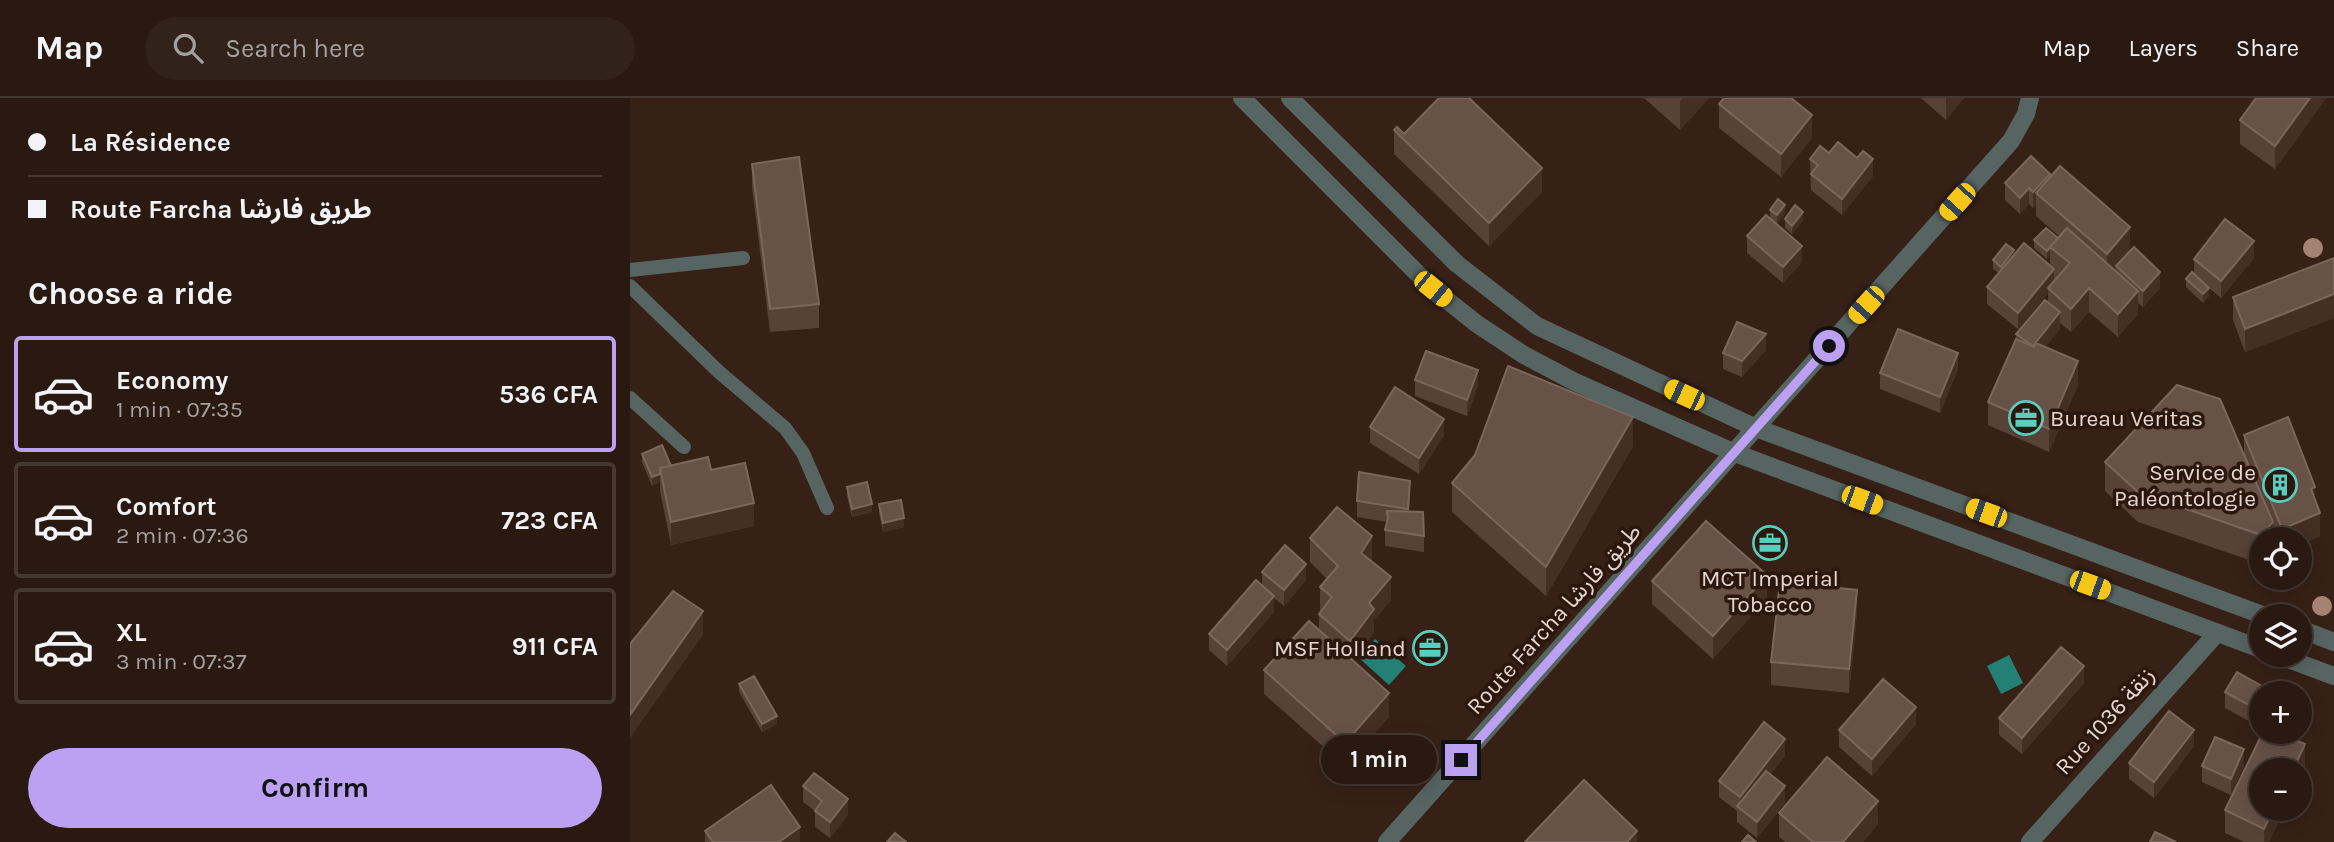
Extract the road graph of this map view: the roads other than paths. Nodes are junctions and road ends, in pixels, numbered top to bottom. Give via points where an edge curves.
1 (1242, 98) edge
2 (1290, 98) edge
3 (2030, 98) edge
4 (743, 258) dead end
5 (630, 270) edge
6 (630, 286) edge
7 (630, 398) edge
8 (1756, 428) junction
9 (684, 447) dead end
10 (1735, 453) junction
11 (827, 508) dead end
12 (2249, 610) edge
13 (2217, 633) junction
14 (2312, 634) edge
15 (2334, 642) edge
16 (2249, 645) edge
17 (2308, 667) edge
18 (2334, 677) edge
19 (1387, 842) edge
20 (2030, 842) edge

1 - 10 street via 1417,273 1477,324 1574,382
2 - 8 street via 1457,264 1537,326
3 - 8 street, Route Farcha طريق فارشا via 2011,141
4 - 5 lane
6 - 11 lane via 785,428 803,453
7 - 9 lane
8 - 10 street, Route Farcha طريق فارشا
8 - 12 street
10 - 13 street
10 - 19 street, Route Farcha طريق فارشا
13 - 16 street
13 - 20 street, Rue 1036 زنقة
14 - 15 street
17 - 18 street

